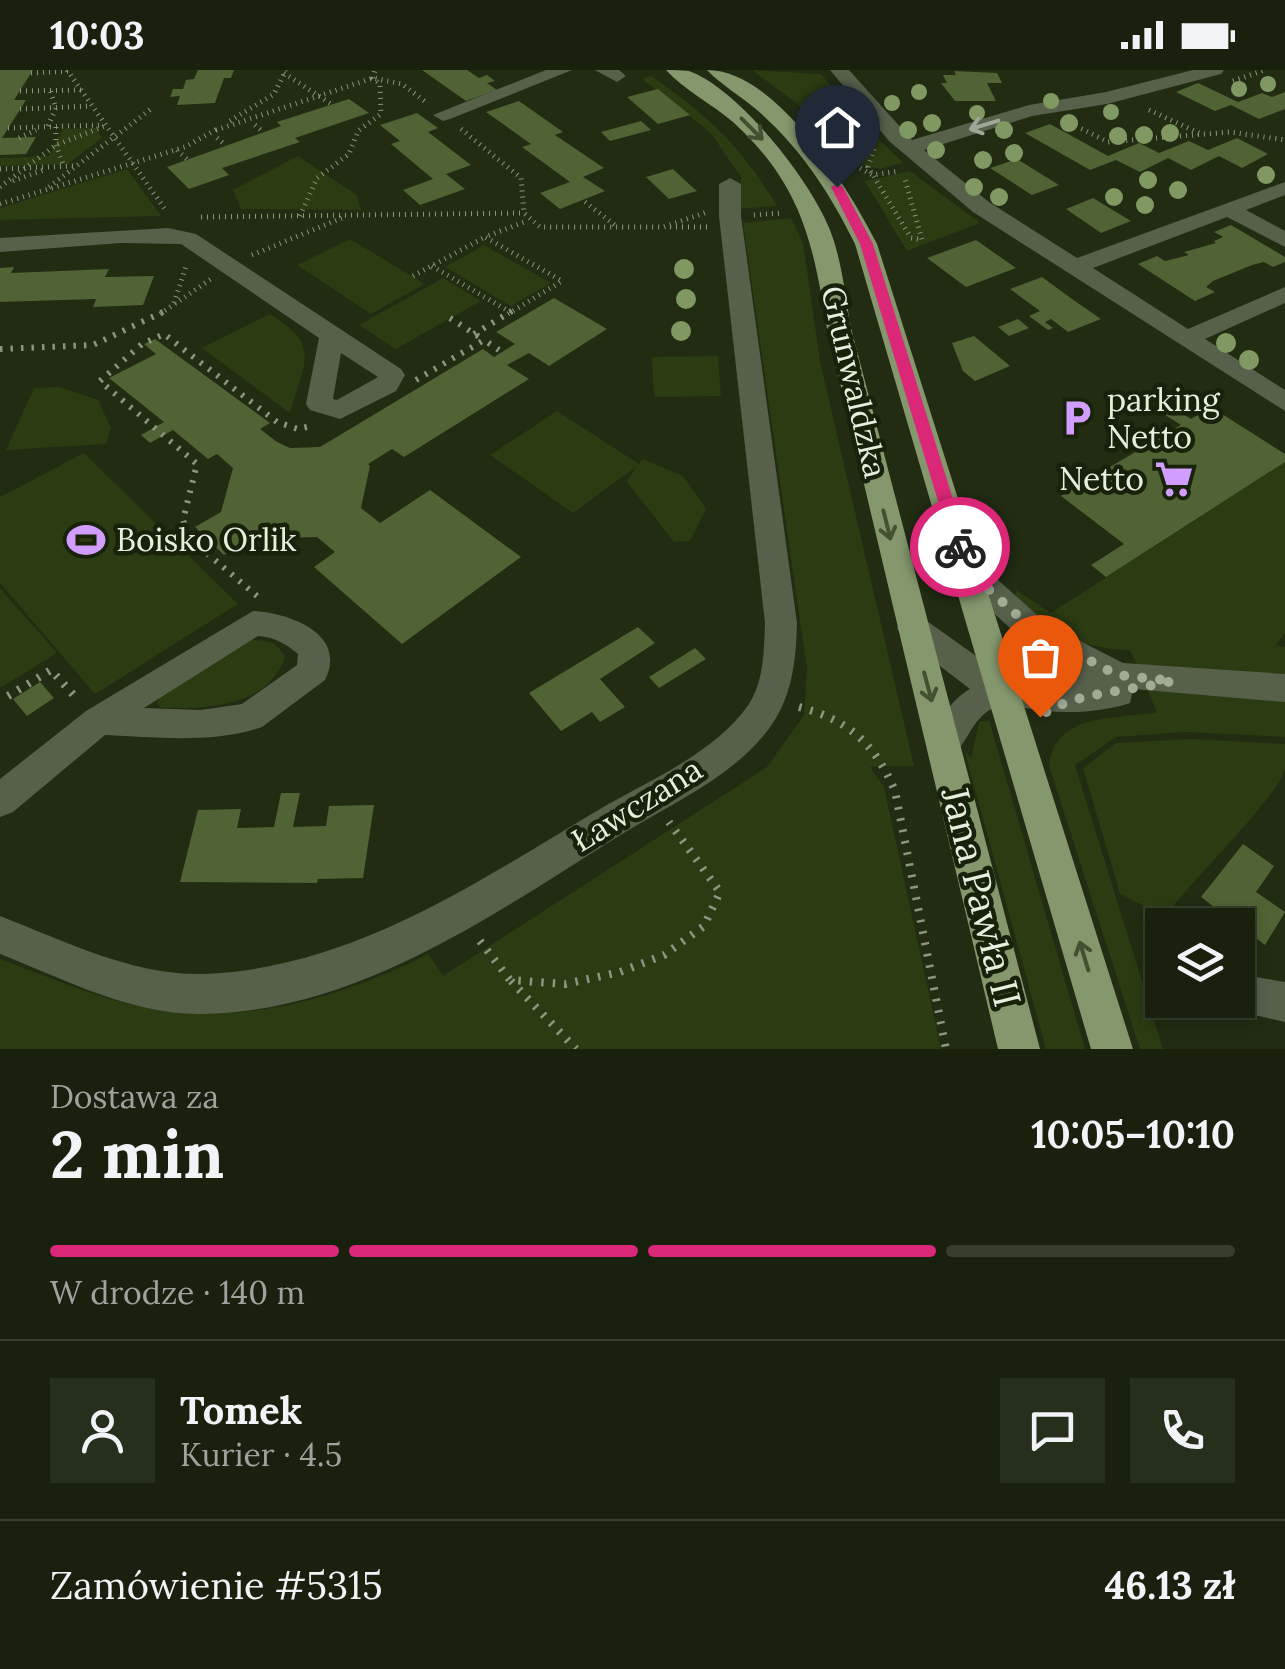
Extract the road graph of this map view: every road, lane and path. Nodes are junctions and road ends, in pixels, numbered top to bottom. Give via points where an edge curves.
1 (374, 70) edge
2 (563, 70) edge
3 (675, 70) edge
4 (716, 70) edge
5 (838, 70) edge
6 (1215, 70) edge
7 (56, 71) edge
8 (68, 71) edge
9 (285, 72) edge
10 (31, 73) dead end
11 (532, 75) edge
12 (373, 78) junction
13 (48, 90) junction
14 (81, 90) junction
15 (20, 91) dead end
16 (320, 94) junction
17 (332, 104) dead end
18 (92, 106) junction
19 (1140, 106) dead end
20 (56, 108) junction
21 (20, 109) dead end
22 (151, 109) dead end
23 (287, 109) dead end
24 (443, 115) junction
25 (296, 116) dead end
26 (255, 124) dead end
27 (104, 126) junction
28 (1071, 126) dead end
29 (45, 127) junction
30 (56, 127) junction
31 (8, 128) dead end
32 (216, 130) junction
33 (262, 132) dead end
34 (1202, 134) junction
35 (112, 136) junction
36 (879, 136) dead end
37 (19, 138) dead end
38 (217, 138) dead end
39 (1285, 140) edge
40 (224, 144) dead end
41 (56, 145) junction
42 (908, 148) junction
43 (177, 150) junction
44 (188, 160) dead end
45 (134, 164) junction
46 (75, 166) junction
47 (52, 167) junction
48 (64, 167) junction
49 (23, 168) junction
50 (0, 169) edge
51 (872, 178) junction
52 (1, 186) edge
53 (1285, 188) edge
54 (45, 190) junction
55 (721, 197) joint
56 (586, 202) dead end
57 (0, 204) edge
58 (1230, 210) junction
59 (521, 213) junction
60 (300, 216) junction
61 (346, 216) junction
62 (156, 218) dead end
63 (186, 218) dead end
64 (527, 221) junction
65 (616, 227) junction
66 (664, 227) junction
67 (716, 228) dead end
68 (504, 229) junction
69 (485, 238) junction
70 (1285, 240) edge
71 (0, 245) edge
72 (501, 246) junction
73 (432, 266) junction
74 (231, 267) junction
75 (1073, 268) junction
76 (184, 270) dead end
77 (412, 276) dead end
78 (1285, 294) edge
79 (174, 304) junction
80 (510, 312) junction
81 (450, 318) dead end
82 (474, 334) junction
83 (332, 335) dead end
84 (1185, 339) junction
85 (484, 340) dead end
86 (0, 349) edge
87 (1285, 402) edge
88 (298, 429) dead end
89 (202, 550) dead end
90 (966, 569) junction
91 (913, 628) junction
92 (1117, 675) junction
93 (1173, 681) junction
94 (1285, 688) edge
95 (1002, 689) junction
96 (8, 696) dead end
97 (1078, 698) junction
98 (768, 700) junction
99 (93, 716) junction
100 (944, 746) junction
101 (1026, 766) junction
102 (650, 798) junction
103 (0, 801) edge
104 (458, 912) junction
105 (0, 935) edge
106 (510, 980) junction
107 (1255, 997) edge
108 (1285, 1002) edge
109 (576, 1049) edge
110 (946, 1049) edge
111 (1019, 1049) edge
112 (1112, 1049) edge

1 - 12 path
2 - 11 street
3 -> 91 main road, Grunwaldzka via 760,137 792,176 819,230
4 - 90 main road, Grunwaldzka via 808,147 860,231
5 - 42 street
6 -> 42 street
7 - 8 path
7 - 10 path
7 - 13 path
8 - 14 path
9 - 16 path
9 - 32 path via 274,94
11 - 24 street
12 - 16 path
12 - 24 path via 402,84
12 - 60 path via 380,84 383,114 358,131 350,156 318,177
13 - 14 path
13 - 15 path
13 - 20 path
14 - 18 path
16 - 17 path
16 - 32 path
18 - 20 path
18 - 27 path
19 - 34 path
20 - 21 path
20 - 29 path
22 - 35 path
23 - 25 path
24 - 59 path via 521,178
26 - 33 path
27 - 30 path
27 - 35 path
27 - 41 path
28 - 34 path via 1108,142
29 - 30 path
29 - 31 path
29 - 37 path
30 - 41 path
32 - 43 path
34 - 39 path
35 - 45 path
35 - 46 path
36 - 51 path via 868,167
38 - 40 path
41 - 48 path
41 - 49 path
42 - 75 street
43 - 44 path
43 - 45 path
45 - 54 path
45 - 62 path via 170,218
46 - 48 path
46 - 54 path
47 - 48 path
47 - 49 path
47 - 52 path
49 - 50 path
49 - 52 path
51 - 51 path via 911,238 922,240 902,170
53 - 58 street
54 - 57 path
55 - 66 path
55 - 98 street, Ławczana via 730,216 781,622 780,663
56 - 65 path
58 - 70 street
58 - 75 street
59 - 61 path
59 - 64 path
60 - 61 path
60 - 63 path
61 - 74 path
64 - 65 path via 540,227
64 - 68 path
65 - 66 path
66 - 67 path
68 - 69 path
68 - 72 path
69 - 72 path
69 - 73 path
71 - 74 street via 168,235 188,239
72 - 80 path via 562,280
73 - 77 path
73 - 80 path
74 - 79 path
74 - 83 street
75 - 84 street
76 - 79 path
78 - 84 street
79 - 86 path via 93,345
80 - 82 path
81 - 82 path
82 - 85 path
84 - 87 street
88 - 89 path via 277,422 164,334 102,378 197,464 183,520
90 - 92 street via 1036,632
90 - 95 main road, Grunwaldzka
91 - 95 street via 968,674
91 -> 100 main road, Grunwaldzka
92 - 93 street
92 - 95 street via 1037,678
93 - 94 street
93 - 97 street
95 - 97 street via 1024,698
95 - 100 street via 972,704
95 - 101 main road, Grunwaldzka
96 - 99 path via 51,670
97 - 101 street via 1040,717 1028,740
98 - 102 street, Ławczana via 739,738
98 - 110 path via 826,713 861,732 884,762
99 - 99 street via 253,624 276,624 315,650 313,670 250,717 201,724
99 - 103 street
100 - 111 main road, Jana Pawła II
112 -> 101 main road
102 - 104 street, Ławczana
102 - 106 path via 720,892 704,926 664,955 620,972 565,984
104 - 105 street, Ławczana via 399,945 320,976 204,994 145,986
104 - 106 path
106 - 109 path
107 - 108 street

